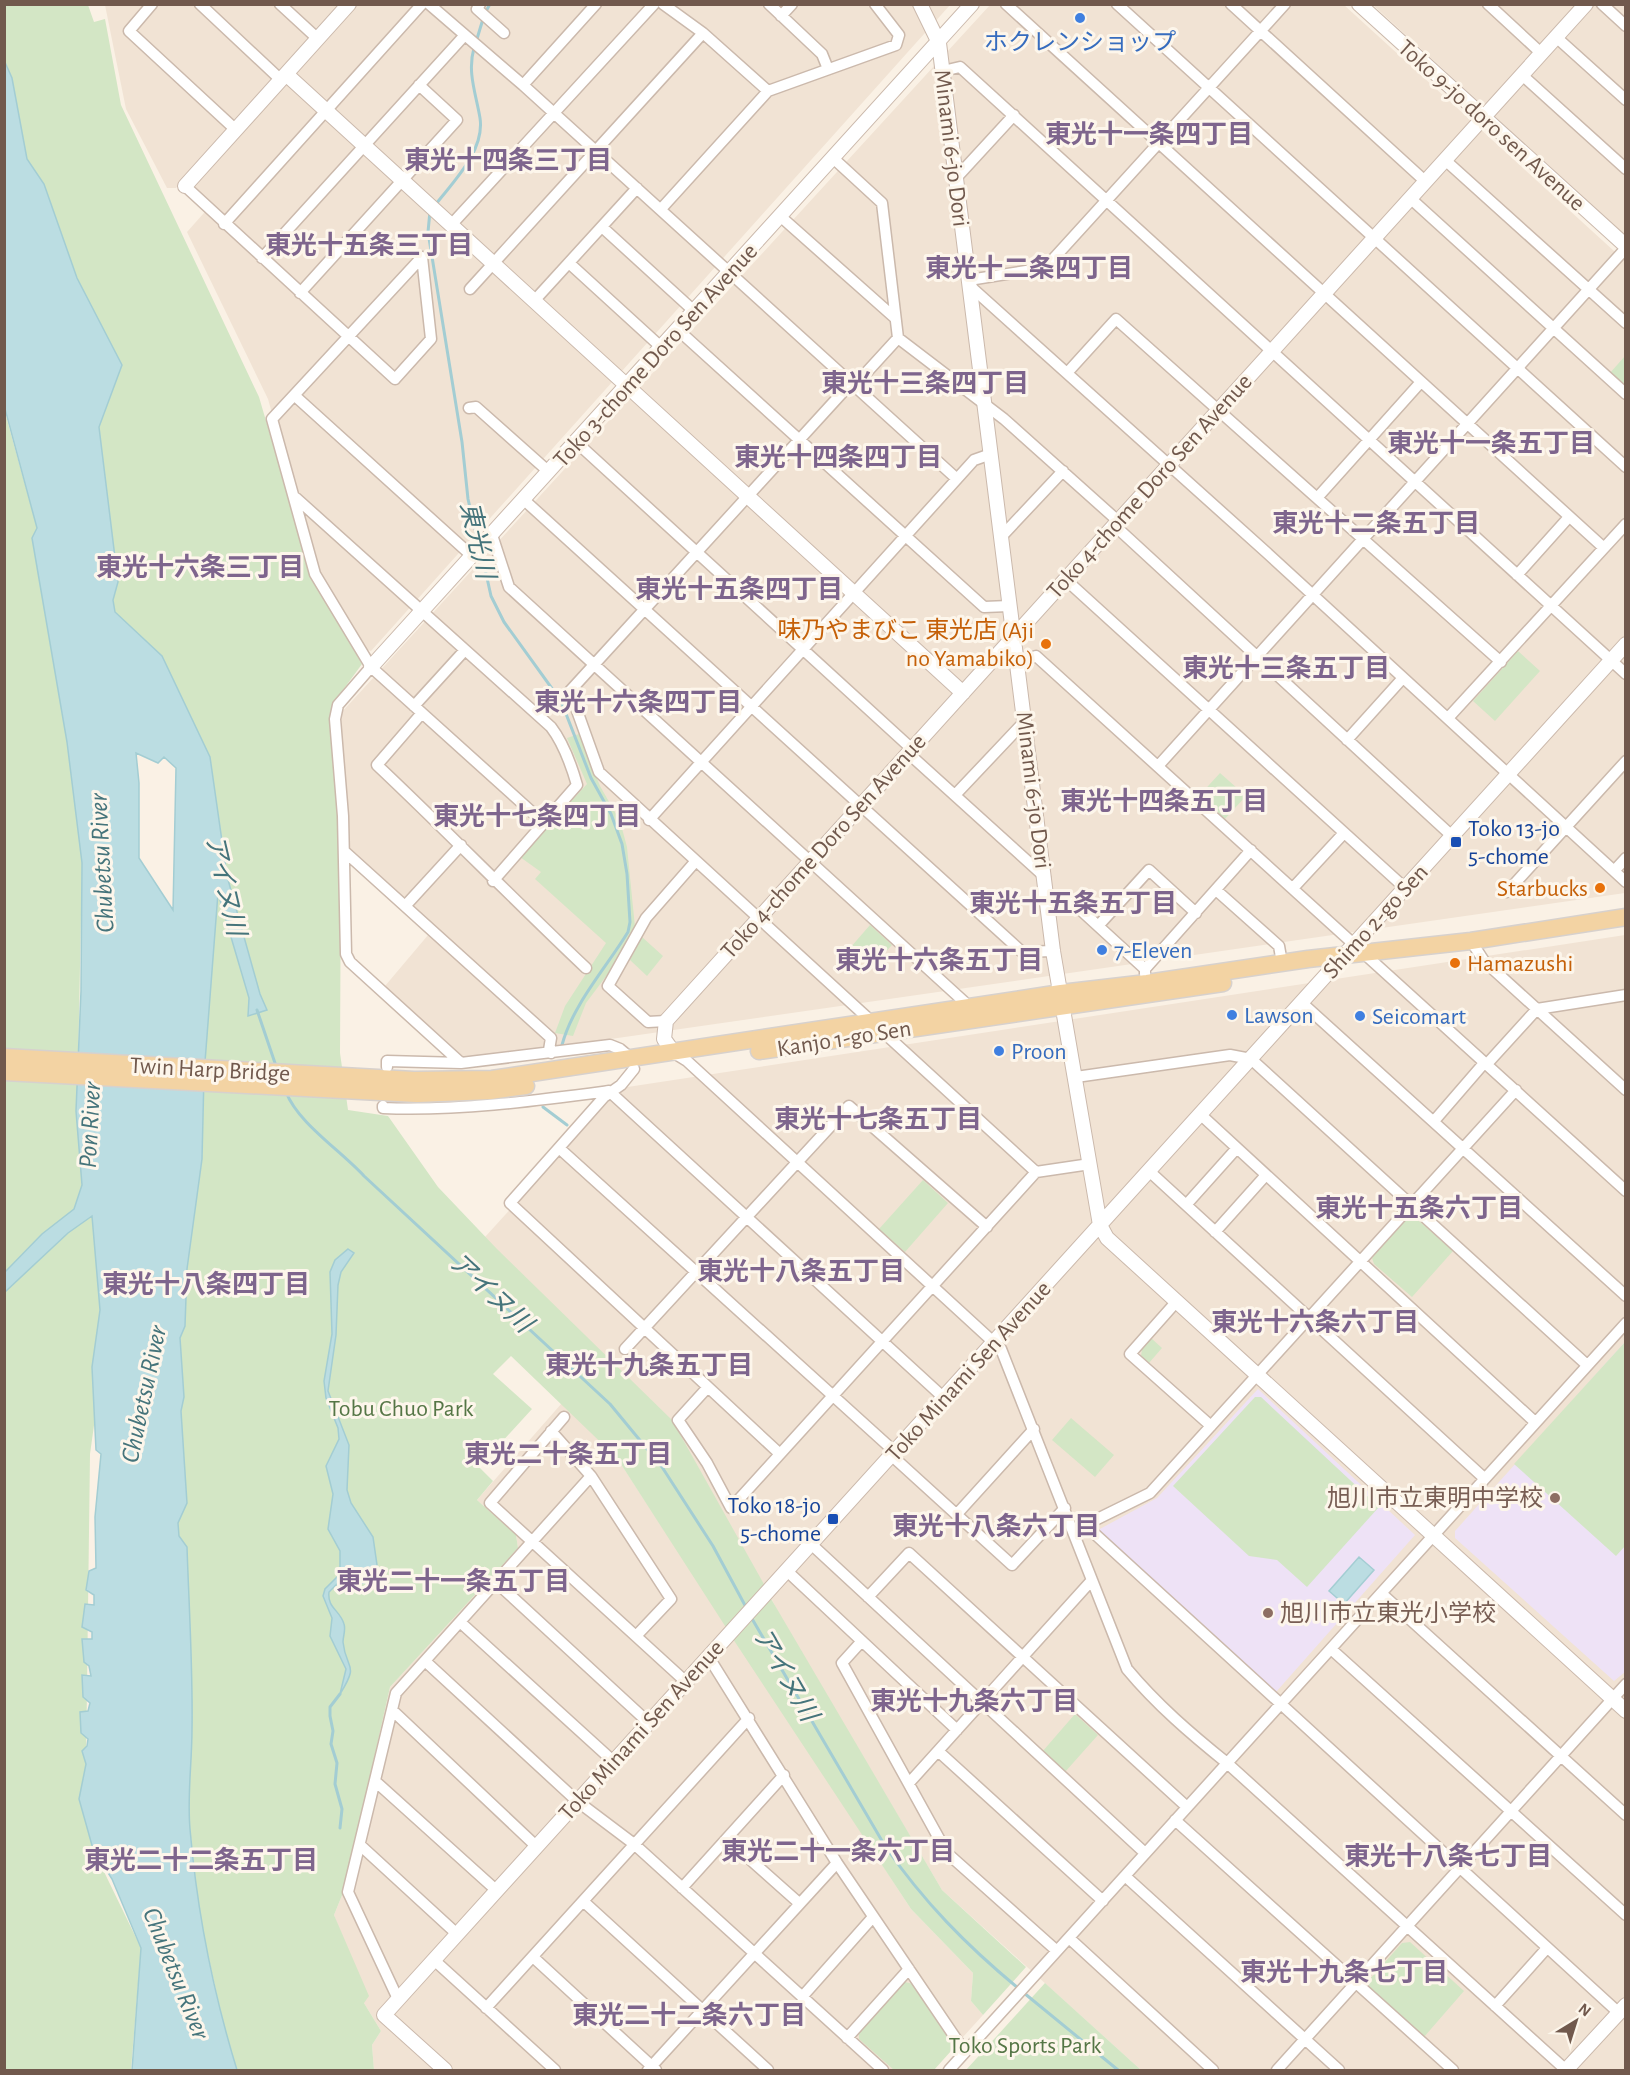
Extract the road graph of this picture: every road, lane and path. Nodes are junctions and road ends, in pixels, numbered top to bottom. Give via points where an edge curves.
1 (153, 4) edge
2 (200, 4) edge
3 (280, 4) edge
4 (349, 4) edge
5 (423, 4) edge
6 (429, 4) edge
7 (596, 4) edge
8 (654, 4) edge
9 (663, 4) edge
10 (769, 4) edge
11 (792, 4) edge
12 (875, 4) edge
13 (920, 4) edge
14 (972, 4) edge
15 (1006, 4) edge
16 (1117, 4) edge
17 (1231, 4) edge
18 (1285, 4) edge
19 (1359, 4) edge
20 (1488, 4) edge
21 (1586, 4) edge
22 (1602, 4) edge
23 (482, 11) edge
24 (781, 16) junction
25 (1626, 26) edge
26 (1260, 31) junction
27 (504, 33) dead end
28 (703, 33) junction
29 (1556, 37) junction
30 (318, 39) junction
31 (470, 42) junction
32 (939, 43) junction
33 (1541, 53) junction
34 (828, 69) junction
35 (943, 71) junction
36 (1522, 75) junction
37 (283, 77) junction
38 (419, 85) junction
39 (523, 85) junction
40 (1209, 88) junction
41 (768, 92) junction
42 (1626, 100) edge
43 (326, 111) junction
44 (555, 113) junction
45 (1014, 116) junction
46 (1483, 117) junction
47 (236, 130) junction
48 (1158, 144) junction
49 (364, 145) junction
50 (596, 151) junction
51 (833, 158) junction
52 (1445, 160) junction
53 (1626, 169) edge
54 (956, 178) junction
55 (402, 180) junction
56 (1426, 182) junction
57 (185, 186) joint
58 (637, 188) junction
59 (1410, 198) junction
60 (1107, 201) junction
61 (661, 209) junction
62 (780, 216) junction
63 (448, 221) junction
64 (224, 224) junction
65 (602, 227) junction
66 (1374, 238) junction
67 (1626, 247) edge
68 (262, 258) junction
69 (493, 263) junction
70 (570, 263) junction
71 (730, 272) junction
72 (970, 283) junction
73 (470, 289) dead end
74 (1588, 289) junction
75 (300, 293) junction
76 (1323, 294) junction
77 (534, 302) junction
78 (694, 311) junction
79 (895, 318) junction
80 (1626, 323) edge
81 (1554, 327) junction
82 (677, 329) junction
83 (347, 337) junction
84 (898, 338) junction
85 (662, 347) junction
86 (1271, 350) junction
87 (1516, 368) junction
88 (1067, 373) junction
89 (853, 383) junction
90 (1420, 383) junction
91 (627, 386) junction
92 (1626, 394) edge
93 (294, 395) junction
94 (985, 405) junction
95 (469, 408) dead end
96 (1219, 410) junction
97 (1465, 424) junction
98 (798, 439) junction
99 (1369, 440) junction
100 (575, 441) junction
101 (991, 454) junction
102 (1167, 465) junction
103 (1626, 467) edge
104 (548, 471) junction
105 (1063, 471) junction
106 (957, 479) junction
107 (1414, 481) junction
108 (747, 495) junction
109 (295, 498) junction
110 (1317, 498) junction
111 (523, 499) junction
112 (1569, 517) junction
113 (1116, 523) junction
114 (1626, 524) edge
115 (905, 536) junction
116 (1002, 537) junction
117 (488, 538) junction
118 (1362, 538) junction
119 (1604, 548) junction
120 (697, 551) junction
121 (473, 554) junction
122 (1517, 575) junction
123 (1065, 579) junction
124 (855, 592) junction
125 (1311, 594) junction
126 (1010, 606) junction
127 (1551, 606) junction
128 (645, 608) junction
129 (422, 611) junction
130 (1014, 635) junction
131 (1626, 644) edge
132 (802, 649) junction
133 (465, 651) junction
134 (1256, 656) junction
135 (1610, 661) junction
136 (1501, 662) junction
137 (1018, 663) junction
138 (594, 664) junction
139 (371, 667) junction
140 (1626, 674) edge
141 (1402, 678) junction
142 (963, 693) junction
143 (752, 706) junction
144 (1208, 708) junction
145 (418, 709) junction
146 (1448, 718) junction
147 (1025, 721) junction
148 (1347, 740) junction
149 (910, 751) junction
150 (1626, 761) edge
151 (702, 762) junction
152 (1158, 766) junction
153 (1508, 773) junction
154 (955, 795) junction
155 (860, 806) junction
156 (649, 820) junction
157 (544, 823) junction
158 (1566, 827) junction
159 (1344, 833) junction
160 (1452, 836) junction
161 (461, 845) junction
162 (1251, 850) junction
163 (344, 851) junction
164 (1626, 858) edge
165 (695, 862) junction
166 (809, 862) junction
167 (1614, 871) junction
168 (1045, 877) junction
169 (493, 881) junction
170 (1626, 882) edge
171 (1293, 888) junction
172 (1405, 888) junction
173 (1216, 890) junction
174 (1507, 892) dead end
175 (1048, 904) junction
176 (406, 905) junction
177 (1196, 913) junction
178 (1626, 917) edge
179 (757, 918) junction
180 (1098, 926) junction
181 (1471, 941) junction
182 (1361, 949) junction
183 (1053, 951) junction
184 (1343, 956) junction
185 (1282, 963) junction
186 (586, 968) dead end
187 (1147, 982) junction
188 (1626, 995) edge
189 (1062, 999) junction
190 (1301, 1002) junction
191 (1537, 1009) junction
192 (971, 1013) junction
193 (666, 1021) junction
194 (876, 1027) junction
195 (551, 1053) junction
196 (4, 1057) edge
197 (680, 1057) junction
198 (1251, 1059) junction
199 (461, 1063) junction
200 (1486, 1063) junction
201 (387, 1064) dead end
202 (633, 1064) junction
203 (4, 1072) edge
204 (1076, 1077) junction
205 (342, 1084) junction
206 (1516, 1090) junction
207 (1626, 1090) edge
208 (609, 1092) junction
209 (383, 1107) dead end
210 (1200, 1114) junction
211 (1434, 1121) junction
212 (559, 1148) junction
213 (1237, 1148) junction
214 (1463, 1148) junction
215 (796, 1161) junction
216 (1090, 1164) junction
217 (1149, 1171) junction
218 (1036, 1172) junction
219 (1266, 1175) junction
220 (1626, 1191) edge
221 (1186, 1205) junction
222 (1411, 1205) junction
223 (745, 1218) junction
224 (1100, 1225) junction
225 (987, 1227) junction
226 (1215, 1232) junction
227 (1361, 1261) junction
228 (695, 1272) junction
229 (933, 1287) junction
230 (1626, 1296) edge
231 (1177, 1301) junction
232 (1309, 1317) junction
233 (1626, 1323) edge
234 (643, 1328) junction
235 (995, 1341) junction
236 (882, 1342) junction
237 (625, 1348) dead end
238 (1587, 1365) junction
239 (1258, 1374) junction
240 (708, 1387) junction
241 (833, 1396) junction
242 (943, 1397) junction
243 (564, 1417) dead end
244 (1535, 1422) junction
245 (1211, 1426) junction
246 (1034, 1429) junction
247 (551, 1431) junction
248 (893, 1453) junction
249 (780, 1454) junction
250 (591, 1476) junction
251 (1484, 1478) junction
252 (1065, 1508) junction
253 (957, 1514) junction
254 (1085, 1525) junction
255 (1074, 1530) junction
256 (1434, 1536) junction
257 (533, 1542) junction
258 (811, 1544) junction
259 (787, 1571) junction
260 (1092, 1580) junction
261 (496, 1583) junction
262 (1382, 1594) junction
263 (868, 1597) junction
264 (460, 1622) junction
265 (636, 1636) junction
266 (861, 1642) junction
267 (1331, 1649) junction
268 (708, 1656) junction
269 (1022, 1657) junction
270 (425, 1662) junction
271 (685, 1682) junction
272 (1626, 1684) edge
273 (1612, 1699) junction
274 (981, 1703) junction
275 (1280, 1705) junction
276 (392, 1710) junction
277 (1626, 1711) edge
278 (749, 1718) junction
279 (649, 1723) junction
280 (957, 1730) junction
281 (938, 1751) junction
282 (1561, 1757) junction
283 (613, 1761) junction
284 (1227, 1762) junction
285 (784, 1775) junction
286 (375, 1780) junction
287 (909, 1783) junction
288 (577, 1801) junction
289 (1187, 1807) junction
290 (1512, 1812) junction
291 (1626, 1815) edge
292 (1175, 1820) junction
293 (727, 1839) junction
294 (634, 1844) junction
295 (360, 1845) junction
296 (536, 1846) junction
297 (1145, 1853) junction
298 (837, 1863) junction
299 (1459, 1868) junction
300 (1125, 1876) junction
301 (682, 1888) junction
302 (496, 1890) junction
303 (583, 1901) junction
304 (1102, 1901) junction
305 (799, 1904) junction
306 (1626, 1915) edge
307 (873, 1917) junction
308 (1407, 1926) junction
309 (457, 1934) junction
310 (1069, 1938) junction
311 (1547, 1948) junction
312 (1057, 1951) junction
313 (754, 1954) junction
314 (533, 1957) junction
315 (434, 1960) junction
316 (909, 1969) junction
317 (1355, 1984) junction
318 (802, 1997) junction
319 (398, 1999) junction
320 (1495, 2006) junction
321 (486, 2008) junction
322 (1622, 2009) edge
323 (703, 2010) junction
324 (847, 2038) junction
325 (1305, 2039) junction
326 (965, 2052) junction
327 (438, 2068) edge
328 (652, 2069) edge
329 (555, 2070) edge
330 (768, 2070) edge
331 (883, 2070) edge
332 (949, 2070) edge
333 (1214, 2070) edge
334 (1277, 2070) edge
335 (1339, 2070) edge
336 (1453, 2070) edge
337 (1566, 2070) edge

1 - 47 street via 129,31
2 - 37 street
3 - 30 street
4 - 30 street
5 - 43 street
6 - 31 street
7 - 39 street
8 - 44 street
9 - 28 street
10 - 24 street
11 - 24 street
12 - 34 street via 899,35 896,45
13 - 32 street, Minami 6-jo Dori
14 - 32 street, Toko 3-chome Doro Sen Avenue
15 - 48 street
16 - 40 street
17 - 26 street
18 - 26 street
19 - 46 street, Toko 9-jo doro sen Avenue
20 - 33 street
21 - 29 street, Toko 4-chome Doro Sen Avenue
22 - 25 street
23 - 27 street
24 - 34 street via 822,54
26 - 40 street
26 - 56 street
28 - 41 street
28 - 50 street
29 - 33 street, Toko 4-chome Doro Sen Avenue
29 - 42 street
30 - 37 street
31 - 38 street
31 - 39 street
32 - 35 street, Minami 6-jo Dori
32 - 51 street, Toko 3-chome Doro Sen Avenue
33 - 36 street, Toko 4-chome Doro Sen Avenue
34 - 41 street
35 - 45 street via 960,67
35 - 54 street, Minami 6-jo Dori
36 - 46 street, Toko 4-chome Doro Sen Avenue
36 - 53 street
37 - 43 street
37 - 47 street
38 - 49 street
38 - 55 street via 457,120
39 - 44 street
40 - 48 street
40 - 66 street
41 - 61 street
43 - 49 street
43 - 64 street
44 - 50 street
44 - 63 street
45 - 54 street
45 - 60 street
46 - 52 street, Toko 4-chome Doro Sen Avenue
46 - 67 street, Toko 9-jo doro sen Avenue
47 - 57 street
48 - 60 street
48 - 76 street
49 - 55 street
49 - 68 street
50 - 58 street
50 - 69 street
51 - 62 street, Toko 3-chome Doro Sen Avenue
51 - 79 street via 882,203
52 - 56 street, Toko 4-chome Doro Sen Avenue
52 - 74 street
54 - 72 street, Minami 6-jo Dori
55 - 63 street
55 - 75 street
56 - 59 street, Toko 4-chome Doro Sen Avenue
57 - 64 street
58 - 61 street
58 - 65 street
59 - 66 street, Toko 4-chome Doro Sen Avenue
59 - 81 street
60 - 72 street via 1045,268
60 - 86 street
61 - 71 street
62 - 71 street, Toko 3-chome Doro Sen Avenue
62 - 79 street
63 - 69 street
64 - 68 street
65 - 70 street
65 - 78 street
66 - 76 street, Toko 4-chome Doro Sen Avenue
66 - 87 street
67 - 74 street
68 - 75 street
69 - 73 street
69 - 77 street
70 - 77 street
70 - 85 street
71 - 78 street, Toko 3-chome Doro Sen Avenue
71 - 89 street
72 - 88 street
72 - 94 street, Minami 6-jo Dori
74 - 80 street
74 - 81 street
75 - 83 street
76 - 86 street, Toko 4-chome Doro Sen Avenue
76 - 90 street
77 - 91 street
78 - 82 street, Toko 3-chome Doro Sen Avenue
79 - 84 street
81 - 87 street
81 - 92 street
82 - 85 street, Toko 3-chome Doro Sen Avenue
82 - 98 street
83 - 83 street via 395,379 431,339 422,257
83 - 93 street
84 - 89 street
84 - 94 street
85 - 91 street, Toko 3-chome Doro Sen Avenue
86 - 96 street, Toko 4-chome Doro Sen Avenue
86 - 99 street
87 - 97 street
87 - 103 street
88 - 96 street via 1116,319
88 - 102 street
89 - 98 street
89 - 106 street
90 - 97 street
90 - 99 street
91 - 100 street, Toko 3-chome Doro Sen Avenue
91 - 108 street
93 - 109 street via 272,419
93 - 121 street
94 - 101 street, Minami 6-jo Dori
94 - 105 street
95 - 104 street via 476,406
96 - 102 street, Toko 4-chome Doro Sen Avenue
96 - 110 street
97 - 107 street
97 - 112 street
98 - 108 street
98 - 115 street
99 - 107 street
99 - 110 street
100 - 104 street, Toko 3-chome Doro Sen Avenue
100 - 120 street
101 - 106 street via 974,459
101 - 116 street, Minami 6-jo Dori
102 - 113 street, Toko 4-chome Doro Sen Avenue
102 - 125 street
104 - 111 street, Toko 3-chome Doro Sen Avenue
105 - 113 street
105 - 116 street
106 - 115 street
107 - 118 street
107 - 122 street
108 - 120 street
108 - 124 street
109 - 129 street
109 - 139 street via 315,574
110 - 118 street
111 - 117 street, Toko 3-chome Doro Sen Avenue
111 - 128 street
112 - 119 street
112 - 122 street
113 - 123 street, Toko 4-chome Doro Sen Avenue
113 - 134 street
114 - 119 street
115 - 124 street
115 - 126 street via 984,607
116 - 126 street, Minami 6-jo Dori
117 - 121 street, Toko 3-chome Doro Sen Avenue
117 - 138 street via 509,587
118 - 125 street
118 - 136 street
119 - 127 street
120 - 128 street
120 - 132 street
121 - 129 street, Toko 3-chome Doro Sen Avenue
122 - 127 street
123 - 130 street, Toko 4-chome Doro Sen Avenue
123 - 144 street
124 - 132 street
124 - 142 street
125 - 134 street
125 - 141 street
126 - 130 street, Minami 6-jo Dori
127 - 135 street
127 - 136 street
128 - 138 street
128 - 143 street
129 - 133 street
129 - 139 street, Toko 3-chome Doro Sen Avenue
130 - 137 street, Minami 6-jo Dori
130 - 142 street, Toko 4-chome Doro Sen Avenue
131 - 135 street, Shimo 2-go Sen
132 - 143 street
132 - 149 street
133 - 145 street
133 - 157 street via 551,727 571,763 577,785
134 - 144 street
134 - 148 street
135 - 140 street
135 - 153 street, Shimo 2-go Sen
136 - 146 street
137 - 147 street, Minami 6-jo Dori
137 - 152 street via 1036,656
138 - 151 street
138 - 156 street via 570,691 599,772
139 - 145 street
139 - 163 street via 335,711
141 - 146 street
141 - 148 street
142 - 149 street, Toko 4-chome Doro Sen Avenue
143 - 151 street
143 - 155 street
144 - 152 street
144 - 159 street
145 - 157 street
145 - 161 street via 377,765
146 - 153 street
147 - 154 street
147 - 168 street, Minami 6-jo Dori
148 - 160 street
149 - 154 street
149 - 155 street, Toko 4-chome Doro Sen Avenue
150 - 158 street
151 - 156 street
151 - 166 street
152 - 162 street
153 - 158 street
153 - 160 street, Shimo 2-go Sen
154 - 168 street
155 - 166 street, Toko 4-chome Doro Sen Avenue
155 - 183 street via 1022,952
156 - 165 street
157 - 169 street
158 - 167 street
158 - 174 street
159 - 171 street
159 - 172 street
160 - 172 street, Shimo 2-go Sen
161 - 169 street
161 - 176 street
162 - 171 street
162 - 173 street
163 - 176 street
163 - 199 street via 346,954 350,962
164 - 167 street
165 - 179 street
165 - 193 street via 646,918 608,986 648,1023
166 - 179 street, Toko 4-chome Doro Sen Avenue
166 - 192 street
167 - 170 street
168 - 175 street, Minami 6-jo Dori
169 - 186 street
171 - 182 street
172 - 182 street, Shimo 2-go Sen
173 - 177 street
173 - 185 street via 1279,946
175 - 180 street via 1073,903
175 - 183 street, Minami 6-jo Dori
176 - 195 street via 551,1038
177 - 180 street via 1149,870
177 - 187 street
178 - 181 main road, Kanjo 1-go Sen
179 - 193 street, Toko 4-chome Doro Sen Avenue
179 - 194 street
180 - 187 street
181 - 182 main road, Kanjo 1-go Sen
181 - 191 street via 1484,961
182 - 184 main road, Kanjo 1-go Sen
182 - 200 street
183 - 189 street, Minami 6-jo Dori
184 - 185 main road, Kanjo 1-go Sen
184 - 187 main road, Kanjo 1-go Sen via 1304,970
184 - 190 street, Shimo 2-go Sen
185 - 187 main road, Kanjo 1-go Sen
187 - 189 main road, Kanjo 1-go Sen
188 - 191 street
189 - 192 main road, Kanjo 1-go Sen
189 - 204 street, Minami 6-jo Dori
190 - 198 street, Shimo 2-go Sen
190 - 211 street
191 - 200 street
191 - 207 street
192 - 194 main road, Kanjo 1-go Sen
193 - 197 street via 664,1039
194 - 197 main road, Kanjo 1-go Sen
194 - 218 street
195 - 199 street
195 - 202 street via 610,1045 620,1049
196 - 205 main road, Twin Harp Bridge
197 - 202 main road, Kanjo 1-go Sen
197 - 215 street
198 - 204 street via 1230,1055
198 - 210 street, Shimo 2-go Sen
198 - 222 street
199 - 201 street
200 - 206 street
200 - 211 street
202 - 205 main road, Kanjo 1-go Sen via 490,1091 417,1095
202 - 208 street via 621,1085
203 - 205 main road, Twin Harp Bridge
204 - 216 street, Minami 6-jo Dori
206 - 214 street
206 - 220 street
208 - 209 street via 498,1106 433,1110
208 - 212 street
208 - 223 street
210 - 213 street
210 - 217 street, Shimo 2-go Sen
211 - 214 street
212 - 228 street
212 - 234 street via 510,1203
213 - 219 street
213 - 221 street
214 - 222 street
214 - 230 street
215 - 223 street
215 - 225 street via 849,1106
215 - 229 street
216 - 218 street
216 - 224 street, Minami 6-jo Dori
217 - 221 street
217 - 224 street, Shimo 2-go Sen
218 - 225 street
219 - 226 street
219 - 227 street
221 - 226 street
222 - 227 street
222 - 238 street
223 - 228 street
223 - 236 street
224 - 231 street, Minami 6-jo Dori via 1107,1238
224 - 235 street, Toko Minami Sen Avenue
225 - 229 street
226 - 232 street
227 - 232 street
227 - 244 street
228 - 234 street
228 - 241 street
229 - 235 street
229 - 236 street
231 - 239 street, Minami 6-jo Dori
231 - 245 street via 1130,1354
232 - 239 street
232 - 251 street
233 - 238 street
234 - 237 street
234 - 240 street
235 - 242 street, Toko Minami Sen Avenue
235 - 246 street
236 - 241 street
236 - 242 street
238 - 244 street
239 - 245 street
239 - 256 street, Minami 6-jo Dori
240 - 249 street
240 - 249 street via 678,1420 707,1463 730,1508
241 - 248 street
241 - 249 street
242 - 248 street, Toko Minami Sen Avenue
243 - 247 street
244 - 251 street
245 - 254 street via 1150,1493
246 - 252 street
246 - 253 street
247 - 250 street
247 - 257 street via 490,1503
248 - 253 street
248 - 258 street, Toko Minami Sen Avenue
250 - 257 street
250 - 265 street via 671,1599
251 - 256 street
252 - 253 street via 1012,1565
252 - 255 street
254 - 255 street
254 - 275 street
255 - 260 street
256 - 262 street
256 - 273 street, Minami 6-jo Dori
257 - 261 street
257 - 265 street
258 - 259 street, Toko Minami Sen Avenue
258 - 263 street
259 - 266 street
259 - 268 street, Toko Minami Sen Avenue
260 - 269 street
260 - 284 street via 1127,1669 1180,1726
261 - 264 street
261 - 279 street
262 - 267 street
262 - 282 street
263 - 269 street via 909,1553
263 - 274 street
264 - 270 street
264 - 283 street
265 - 271 street
266 - 280 street
266 - 287 street via 842,1664
267 - 275 street
267 - 290 street
268 - 271 street, Toko Minami Sen Avenue
268 - 278 street
269 - 274 street
269 - 289 street
270 - 276 street via 396,1693
270 - 288 street
271 - 279 street, Toko Minami Sen Avenue
272 - 273 street
273 - 277 street, Minami 6-jo Dori
273 - 282 street
274 - 280 street
274 - 297 street
275 - 284 street
275 - 299 street
276 - 286 street
276 - 296 street
278 - 285 street
278 - 294 street
279 - 283 street, Toko Minami Sen Avenue
280 - 281 street
281 - 287 street
281 - 304 street
282 - 290 street
282 - 291 street
283 - 288 street, Toko Minami Sen Avenue
284 - 289 street
284 - 308 street
285 - 293 street
285 - 298 street
286 - 295 street
286 - 302 street
287 - 312 street via 947,1853
288 - 294 street
288 - 296 street, Toko Minami Sen Avenue
289 - 292 street
290 - 299 street
290 - 306 street
292 - 297 street
292 - 317 street
293 - 301 street
293 - 305 street
294 - 301 street
294 - 303 street
295 - 309 street
295 - 319 street via 348,1892
296 - 302 street, Toko Minami Sen Avenue
297 - 300 street
298 - 305 street
298 - 307 street
299 - 308 street
299 - 311 street
300 - 304 street
300 - 325 street
301 - 313 street
302 - 309 street, Toko Minami Sen Avenue
303 - 314 street
303 - 323 street
304 - 310 street
305 - 313 street
307 - 316 street
307 - 318 street
308 - 317 street
308 - 320 street
309 - 315 street, Toko Minami Sen Avenue
310 - 312 street
310 - 333 street
311 - 320 street
311 - 322 street
312 - 326 street
313 - 318 street
313 - 323 street
314 - 321 street
314 - 328 street
315 - 319 street, Toko Minami Sen Avenue
315 - 321 street
316 - 324 street
316 - 326 street
317 - 325 street
317 - 336 street
318 - 324 street
319 - 327 street, Toko Minami Sen Avenue via 384,2015
320 - 337 street
321 - 329 street
322 - 337 street
323 - 328 street
323 - 330 street
324 - 331 street
325 - 334 street
325 - 335 street
326 - 332 street

